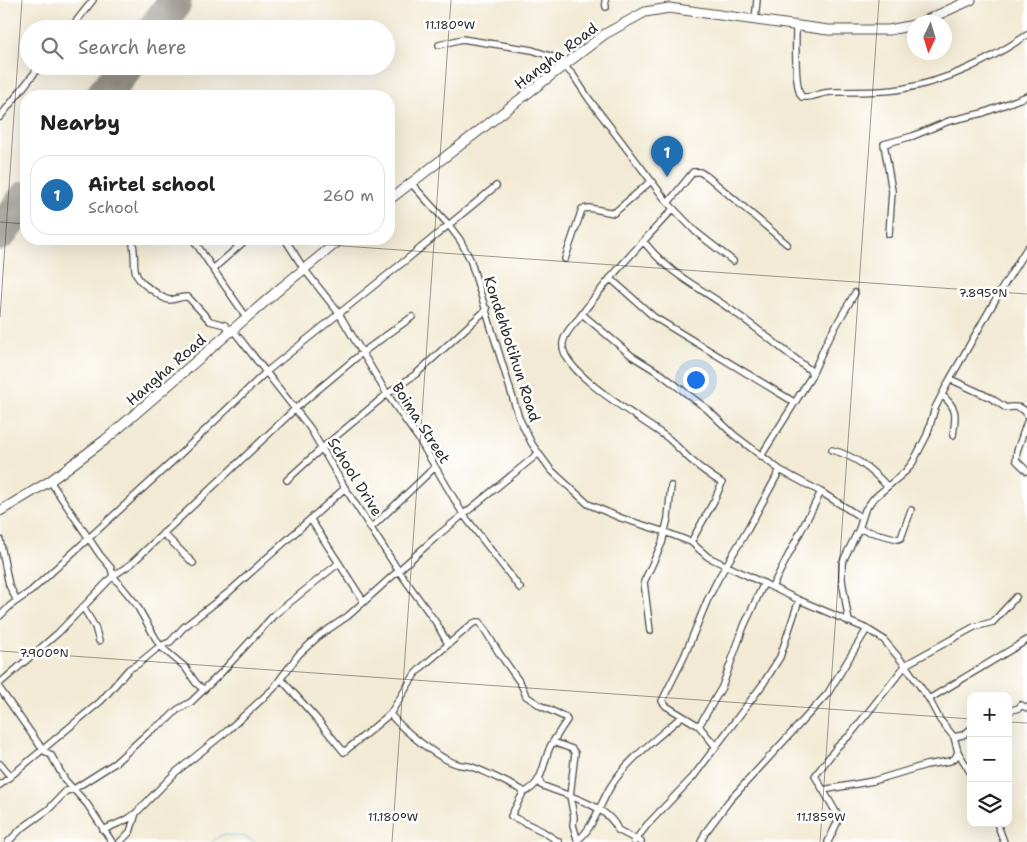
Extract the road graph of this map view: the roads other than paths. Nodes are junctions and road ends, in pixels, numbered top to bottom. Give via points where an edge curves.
1 (93, 0) edge
2 (757, 0) edge
3 (971, 0) edge
4 (959, 3) edge
5 (936, 15) edge
6 (77, 20) edge
7 (755, 20) junction
8 (907, 26) edge
9 (796, 27) junction
10 (1027, 35) edge
11 (440, 45) dead end
12 (564, 67) junction
13 (33, 75) edge
14 (21, 90) edge
15 (20, 92) edge
16 (1027, 96) edge
17 (0, 117) edge
18 (651, 181) junction
19 (410, 182) junction
20 (496, 186) dead end
21 (395, 195) edge
22 (668, 203) junction
23 (673, 209) junction
24 (448, 224) junction
25 (888, 234) dead end
26 (644, 242) junction
27 (787, 244) dead end
28 (133, 245) edge
29 (197, 245) edge
30 (240, 245) edge
31 (289, 245) edge
32 (334, 245) edge
33 (1027, 248) edge
34 (564, 259) dead end
35 (733, 261) dead end
36 (213, 269) junction
37 (304, 269) junction
38 (610, 278) junction
39 (855, 292) dead end
40 (487, 309) junction
41 (338, 312) junction
42 (582, 314) junction
43 (412, 317) dead end
44 (246, 318) junction
45 (231, 332) junction
46 (363, 352) junction
47 (266, 372) junction
48 (811, 373) junction
49 (950, 379) junction
50 (387, 394) junction
51 (942, 395) junction
52 (794, 402) junction
53 (295, 409) junction
54 (1027, 416) edge
55 (1027, 422) edge
56 (953, 435) dead end
57 (322, 448) junction
58 (832, 450) dead end
59 (539, 453) junction
60 (760, 456) junction
61 (436, 467) junction
62 (780, 470) junction
63 (1027, 471) edge
64 (50, 480) junction
65 (287, 480) dead end
66 (672, 486) dead end
67 (887, 486) junction
68 (345, 488) junction
69 (821, 492) junction
70 (911, 510) dead end
71 (0, 511) edge
72 (463, 514) junction
73 (862, 518) junction
74 (311, 520) junction
75 (372, 527) junction
76 (859, 530) junction
77 (666, 532) junction
78 (163, 533) junction
79 (88, 538) junction
80 (0, 540) edge
81 (691, 542) junction
82 (193, 563) dead end
83 (338, 563) junction
84 (726, 565) junction
85 (398, 570) junction
86 (114, 576) junction
87 (764, 583) junction
88 (772, 587) junction
89 (520, 588) dead end
90 (1016, 597) dead end
91 (799, 600) junction
92 (17, 601) junction
93 (364, 602) junction
94 (84, 607) junction
95 (0, 616) edge
96 (849, 622) junction
97 (866, 629) junction
98 (650, 631) dead end
99 (1027, 640) edge
100 (99, 641) dead end
101 (448, 644) junction
102 (160, 646) junction
103 (905, 665) junction
104 (281, 679) junction
105 (0, 682) edge
106 (0, 689) edge
107 (203, 689) junction
108 (1027, 698) edge
109 (928, 699) junction
110 (1024, 707) edge
111 (390, 714) junction
112 (682, 716) junction
113 (699, 726) junction
114 (967, 732) edge
115 (954, 737) junction
116 (553, 742) junction
117 (716, 747) junction
118 (43, 750) junction
119 (958, 752) junction
120 (0, 764) edge
121 (967, 767) edge
122 (10, 776) junction
123 (540, 778) junction
124 (0, 785) edge
125 (74, 789) junction
126 (823, 790) junction
127 (523, 792) junction
128 (570, 796) junction
129 (599, 809) junction
130 (136, 813) junction
131 (999, 827) edge
132 (103, 830) junction
133 (577, 841) edge
134 (637, 841) edge
135 (8, 842) edge
136 (112, 842) edge
137 (120, 842) edge
138 (560, 842) edge
139 (701, 842) edge
140 (828, 842) edge
141 (1004, 842) edge

1 - 6 street
2 - 7 street
3 - 4 highway
4 - 5 highway
7 - 9 highway, Hangha Road
7 - 12 highway, Hangha Road via 656,9 605,34
8 - 9 highway, Hangha Road via 889,30
9 - 10 street via 797,76 802,97 828,92 901,89 932,82 978,65
11 - 12 street via 462,39 532,50 556,58
12 - 18 street
12 - 19 highway, Hangha Road
13 - 14 street
15 - 17 street
16 - 25 street via 884,144 892,191
18 - 22 street
18 - 34 street via 614,213 582,208
19 - 21 highway, Hangha Road
19 - 24 street, Kondehbotihun Road
20 - 24 street
22 - 23 street
22 - 27 street via 693,172 700,172
23 - 26 street
23 - 35 street
24 - 40 street, Kondehbotihun Road via 470,259
24 - 41 street
26 - 38 street
26 - 48 street via 678,276 733,311
28 - 45 street via 134,268 139,281 166,299 188,297 210,322 225,325
29 - 36 street
30 - 36 street
31 - 37 street, Boima Street
32 - 37 highway, Hangha Road
33 - 49 street
36 - 44 street
37 - 41 street, Boima Street
37 - 44 highway, Hangha Road
38 - 42 street
38 - 52 street via 654,317
39 - 48 street
40 - 50 street via 416,374
40 - 59 street, Kondehbotihun Road via 496,349 519,418
41 - 46 street, Boima Street
41 - 47 street
42 - 60 street via 632,356 707,409
42 - 81 street via 563,341 564,355 602,392 668,438 722,483
43 - 46 street
44 - 45 highway, Hangha Road
45 - 47 street, School Drive
45 - 64 highway, Hangha Road via 105,440
46 - 50 street, Boima Street
46 - 53 street
47 - 53 street, School Drive
47 - 79 street
48 - 52 street
49 - 51 street
49 - 54 street via 1006,408 1021,408
50 - 57 street
50 - 61 street, Boima Street
51 - 56 street via 955,410
51 - 67 street via 914,462
52 - 60 street
53 - 57 street, School Drive
53 - 78 street
55 - 63 street via 1016,460
57 - 65 street
57 - 68 street, School Drive
58 - 67 street via 851,456
59 - 72 street
59 - 77 street, Kondehbotihun Road via 588,504
60 - 62 street
61 - 72 street, Boima Street
61 - 75 street
62 - 69 street
62 - 84 street
64 - 71 highway, Hangha Road
64 - 79 street
66 - 77 street
67 - 73 street via 868,505
68 - 74 street
68 - 75 street, School Drive
69 - 73 street
69 - 88 street
70 - 76 street via 901,538
72 - 85 street
72 - 89 street, Boima Street
73 - 76 street
74 - 83 street
74 - 102 street via 170,642
75 - 85 street, School Drive
76 - 96 street via 842,563
77 - 81 street, Kondehbotihun Road
77 - 98 street via 644,582
78 - 82 street
78 - 86 street
79 - 86 street
79 - 92 street
80 - 92 street via 9,585
81 - 84 street, Kondehbotihun Road via 708,557
83 - 93 street
83 - 107 street via 274,615
84 - 87 street, Kondehbotihun Road
84 - 112 street via 662,701
85 - 93 street
85 - 101 street, School Drive
86 - 94 street
86 - 102 street via 136,604
87 - 88 street, Kondehbotihun Road
87 - 113 street via 722,687
88 - 91 street, Kondehbotihun Road
90 - 103 street via 994,622 974,627
91 - 96 street, Kondehbotihun Road
91 - 117 street via 776,665
92 - 95 street
93 - 104 street via 299,654
94 - 100 street
94 - 105 street
96 - 97 street, Kondehbotihun Road
97 - 103 street, Kondehbotihun Road via 889,644
97 - 139 street via 828,693 729,801
99 - 109 street
101 - 111 street via 415,674
101 - 116 street via 472,624 480,622 526,696 567,720
102 - 107 street via 186,667
102 - 118 street via 129,669 101,701
103 - 109 street, Kondehbotihun Road
103 - 126 street via 816,774
104 - 111 street via 344,752
104 - 130 street via 227,731 176,772
106 - 118 street
107 - 125 street via 168,720 150,730 119,760
108 - 110 street
109 - 115 street, Kondehbotihun Road
111 - 127 street via 436,754 457,764 476,768
112 - 113 street
112 - 129 street via 622,771
113 - 117 street
114 - 115 street
115 - 119 street
116 - 123 street
116 - 128 street via 572,749 575,754
117 - 134 street
118 - 122 street
118 - 125 street via 51,755
119 - 121 street
119 - 126 street via 950,761
120 - 122 street
122 - 124 street
123 - 127 street via 532,789
123 - 128 street via 541,785
125 - 132 street
125 - 135 street via 66,791
126 - 140 street via 837,814 837,823
127 - 138 street via 511,816
128 - 129 street
128 - 133 street
129 - 133 street
129 - 134 street via 613,819 618,830
130 - 132 street
130 - 137 street via 130,832
131 - 141 street
132 - 136 street

